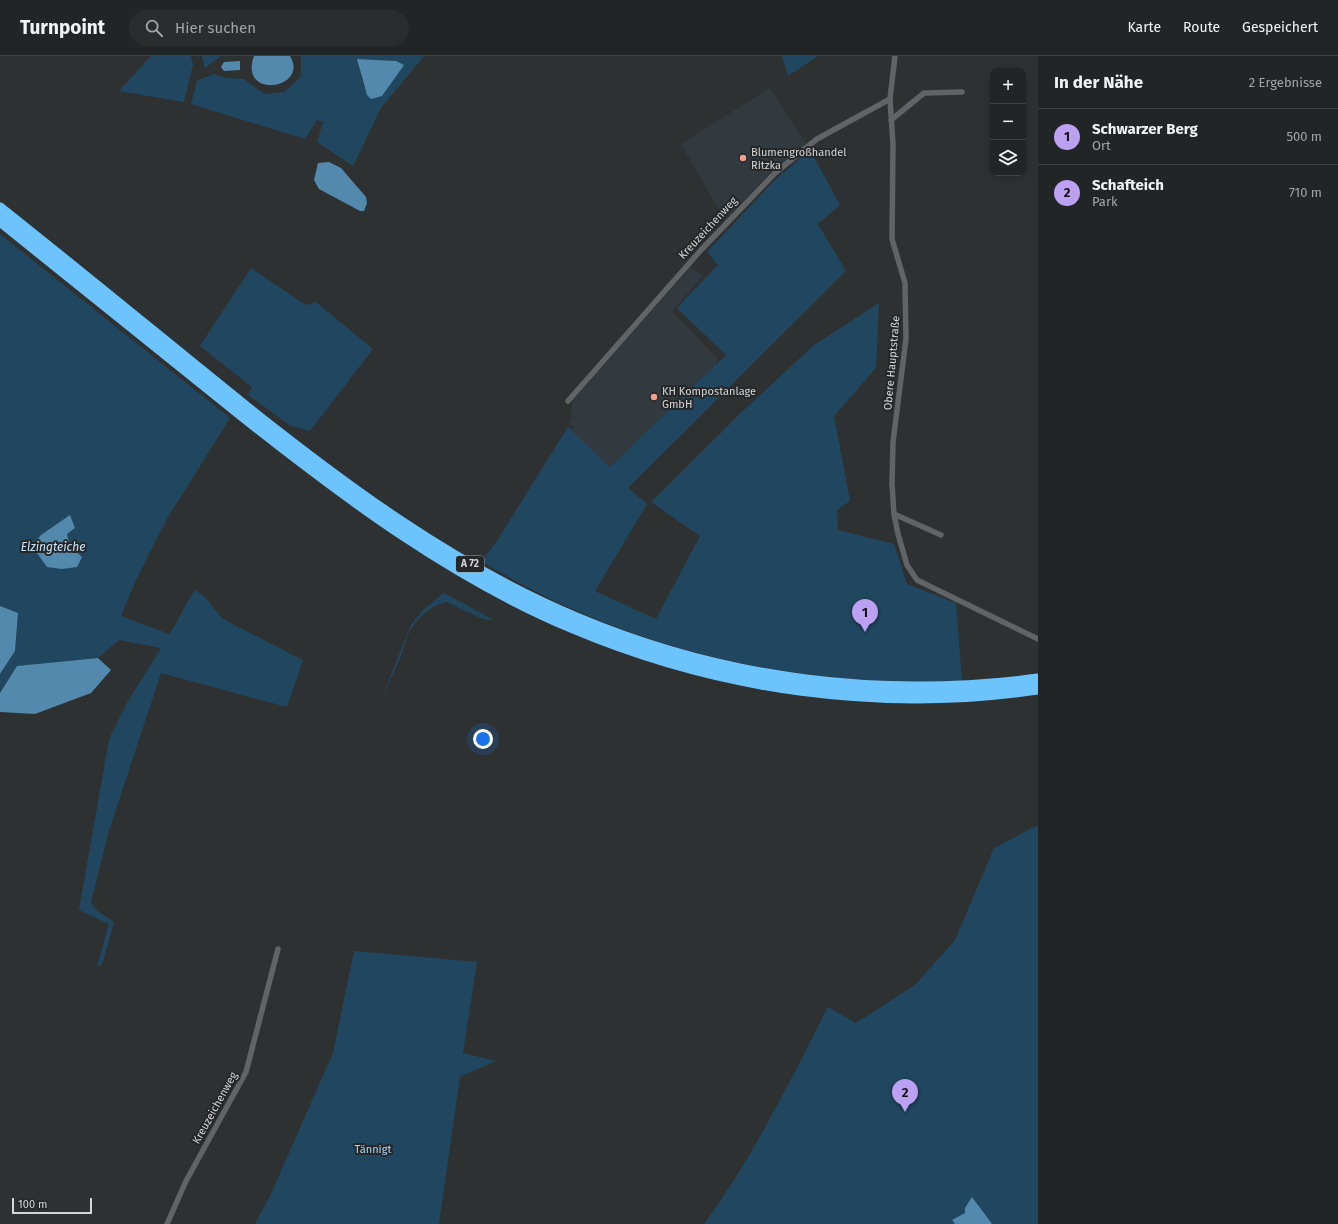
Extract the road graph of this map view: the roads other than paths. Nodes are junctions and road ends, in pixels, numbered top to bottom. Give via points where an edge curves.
1 (895, 56) edge
2 (962, 92) dead end
3 (890, 98) junction
4 (891, 120) junction
5 (0, 208) edge
6 (0, 221) edge
7 (568, 401) dead end
8 (894, 514) junction
9 (941, 534) dead end
10 (1038, 639) edge
11 (1038, 679) edge
12 (1038, 689) edge
13 (278, 950) dead end
14 (167, 1224) edge

1 - 3 street, Obere Hauptstraße
2 - 4 street via 924,94
3 - 4 street, Obere Hauptstraße
3 - 7 street, Kreuzeichenweg via 813,142 775,173 705,245
4 - 8 street, Obere Hauptstraße via 894,175 892,239 903,271 906,310 904,363 892,455
5 - 11 highway, A 72 via 347,484 468,563 507,585 577,618 628,639 672,653 793,680 907,688 982,686
6 - 12 highway, A 72 via 211,392 340,491 461,570 573,628 666,662 792,689 873,697 942,698
8 - 9 street
8 - 10 street, Obere Hauptstraße via 907,565 917,580
13 - 14 street, Kreuzeichenweg via 246,1072 186,1180

